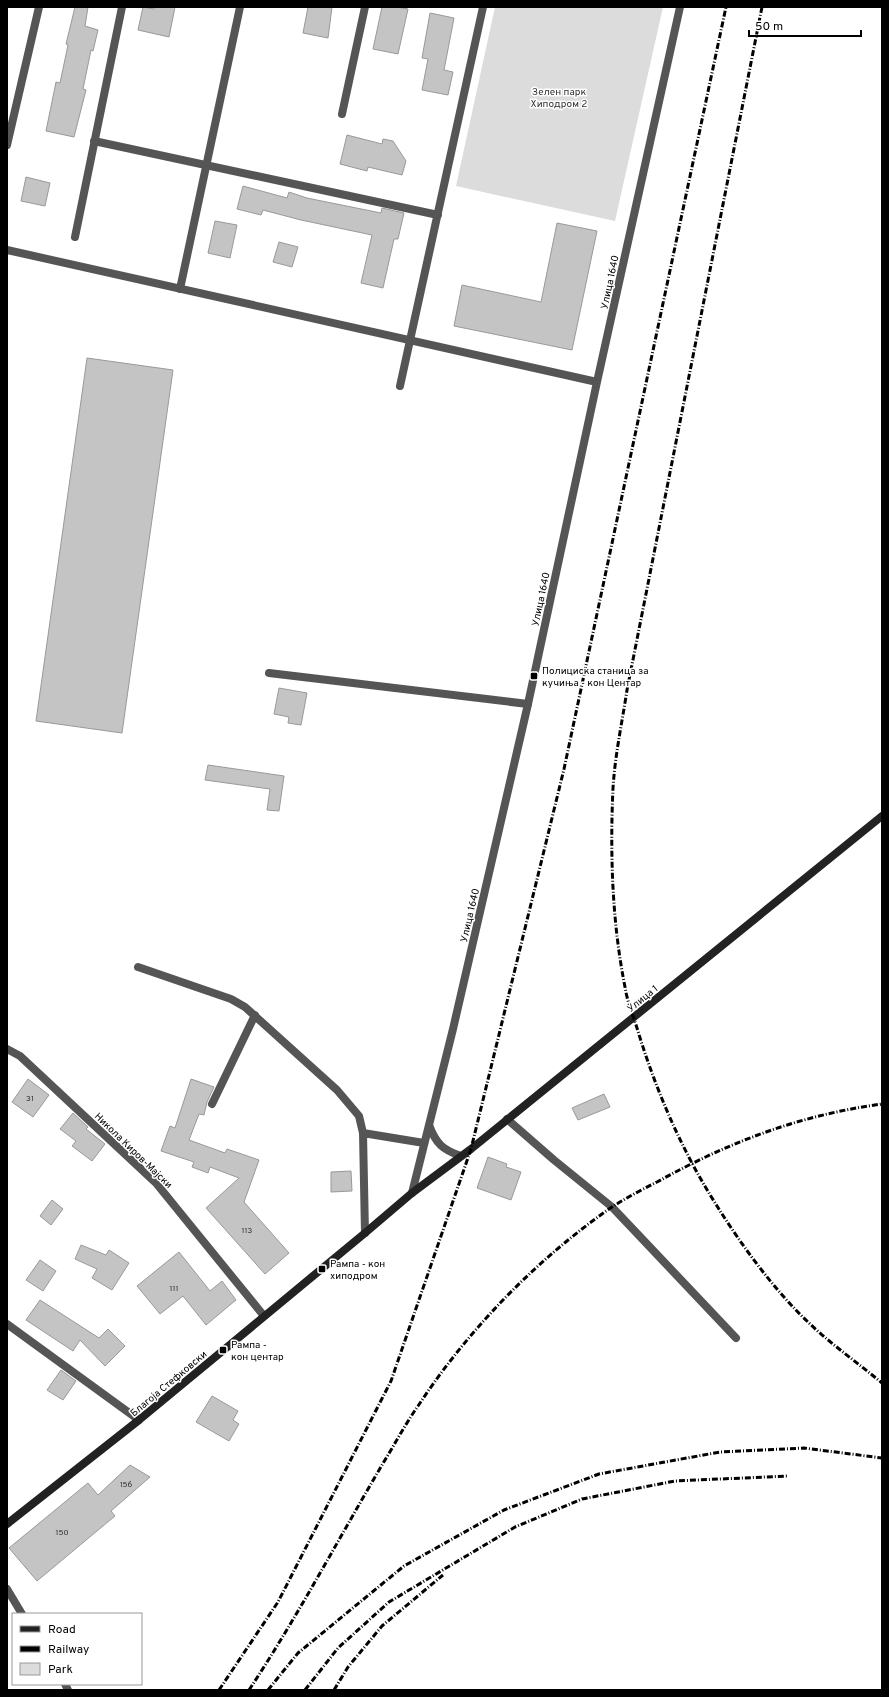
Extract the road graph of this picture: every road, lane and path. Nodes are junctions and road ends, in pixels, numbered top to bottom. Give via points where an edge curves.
1 (39, 7) edge
2 (122, 7) edge
3 (240, 7) edge
4 (365, 7) edge
5 (484, 7) edge
6 (680, 7) edge
7 (342, 114) dead end
8 (94, 142) junction
9 (7, 145) edge
10 (207, 165) junction
11 (438, 214) junction
12 (75, 237) dead end
13 (7, 250) edge
14 (180, 289) junction
15 (410, 340) junction
16 (597, 382) junction
17 (400, 386) dead end
18 (269, 673) dead end
19 (528, 704) junction
20 (882, 816) edge
21 (138, 967) dead end
22 (255, 1015) junction
23 (7, 1049) edge
24 (212, 1104) dead end
25 (507, 1119) junction
26 (429, 1124) junction
27 (364, 1133) junction
28 (424, 1143) junction
29 (461, 1156) junction
30 (412, 1193) junction
31 (365, 1233) junction
32 (264, 1316) junction
33 (7, 1324) edge
34 (736, 1338) dead end
35 (139, 1420) junction
36 (7, 1524) edge
37 (7, 1589) edge
38 (21, 1613) edge

1 - 9 street
2 - 8 street
3 - 10 street
4 - 7 street
5 - 11 street
6 - 16 street, Улица 1640
8 - 10 street
8 - 12 street
10 - 11 street
10 - 14 street
11 - 15 street
13 - 14 street
14 - 15 street
15 - 16 street
15 - 17 street
16 - 19 street, Улица 1640
18 - 19 street
19 - 26 street, Улица 1640
20 - 25 main road, Улица 1
21 - 22 street via 231,999
22 - 24 street
22 - 27 street via 337,1090 359,1116
23 - 32 street, Никола Киров-Мајски via 20,1056 156,1183
25 - 29 main road, Улица 1
25 - 34 street via 612,1207
26 - 28 street, Улица 1640
26 - 29 street via 440,1146
27 - 28 street
27 - 31 street
28 - 30 street, Улица 1640
29 - 30 main road, Улица 1
30 - 31 main road, Благоја Стефковски
31 - 32 main road, Благоја Стефковски
32 - 35 main road, Благоја Стефковски
33 - 35 street
35 - 36 main road, Благоја Стефковски
37 - 38 street

